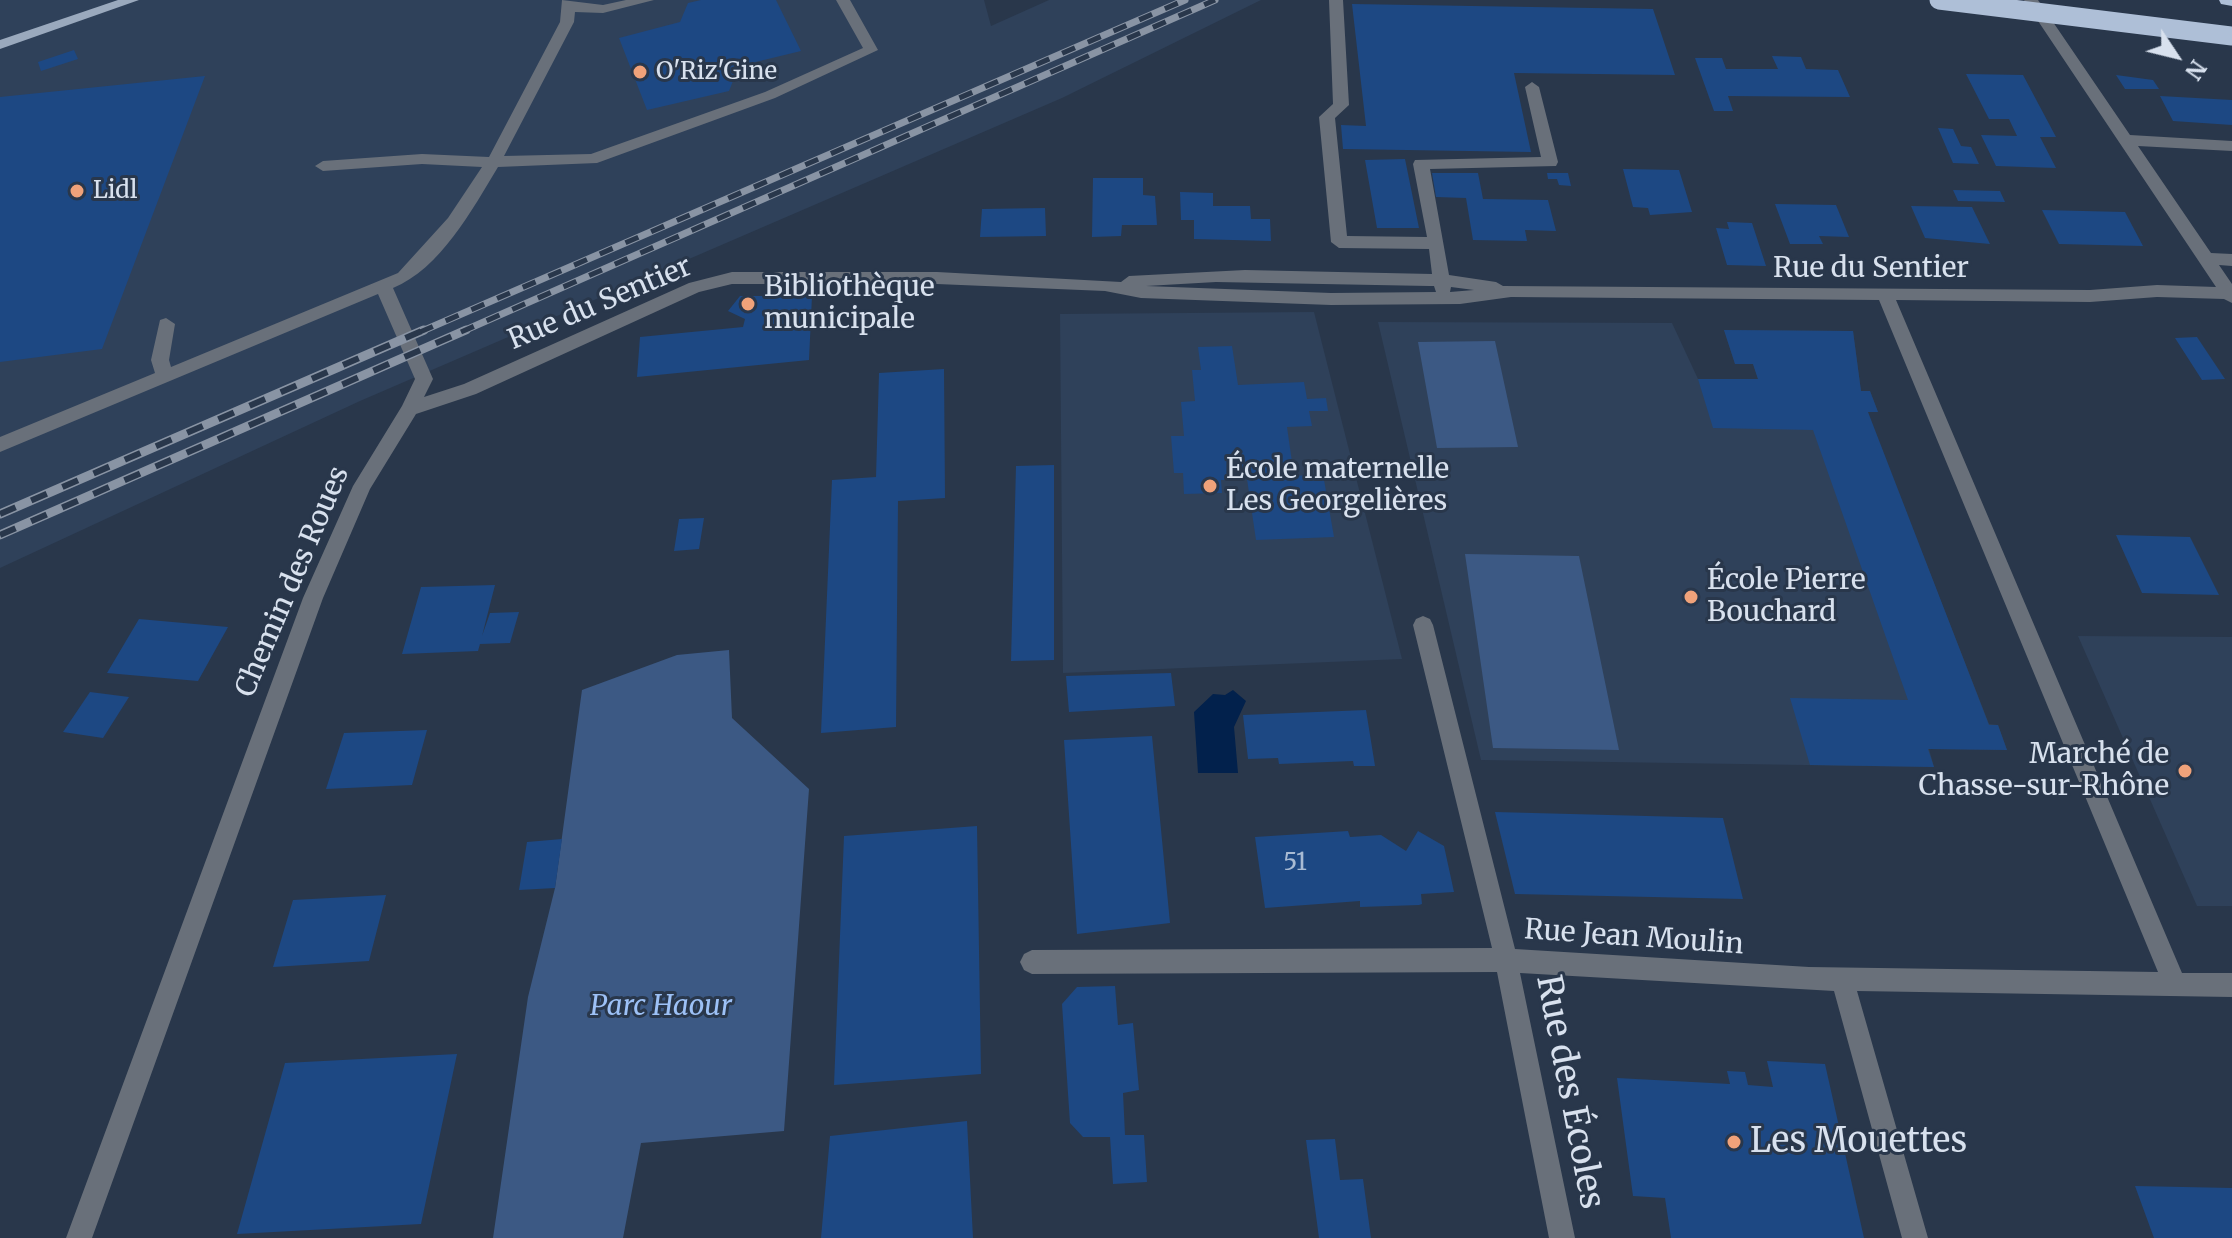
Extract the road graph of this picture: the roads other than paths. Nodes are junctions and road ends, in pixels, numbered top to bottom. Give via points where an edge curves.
1 (132, 0) edge
2 (647, 0) edge
3 (843, 0) edge
4 (1336, 0) edge
5 (1939, 0) edge
6 (2031, 0) edge
7 (570, 4) edge
8 (2232, 36) edge
9 (0, 45) edge
10 (1532, 87) dead end
11 (2125, 140) junction
12 (2232, 146) edge
13 (491, 162) junction
14 (323, 166) dead end
15 (1436, 243) junction
16 (2205, 258) junction
17 (2232, 260) edge
18 (1442, 279) junction
19 (1105, 285) junction
20 (384, 288) junction
21 (1511, 291) junction
22 (1885, 295) junction
23 (2231, 295) edge
24 (1445, 298) junction
25 (166, 324) dead end
26 (165, 376) junction
27 (410, 409) junction
28 (0, 445) edge
29 (1423, 625) dead end
30 (1506, 960) junction
31 (1032, 962) dead end
32 (1842, 979) junction
33 (2174, 982) junction
34 (2232, 985) edge
35 (1560, 1233) edge
36 (79, 1238) edge
37 (1915, 1238) edge

1 - 9 main road
2 - 7 street via 603,9
3 - 13 street via 871,50 770,95 592,159
4 - 15 street via 1341,105 1327,117 1339,242
5 - 8 highway, bridge
6 - 11 street
7 - 13 street via 567,22
10 - 15 street via 1550,162 1421,164
11 - 12 street
11 - 16 street
13 - 14 street via 422,159
13 - 20 street via 434,247 404,277
15 - 18 street
16 - 17 street
16 - 23 street
18 - 19 street, Rue du Sentier via 1158,278
18 - 21 street, Rue du Sentier
18 - 24 street
19 - 24 street, Rue du Sentier via 1141,292
19 - 27 street, Rue du Sentier via 732,278 695,287 470,389
20 - 26 street
20 - 27 street, Chemin des Roues via 424,379
21 - 22 street, Rue du Sentier
21 - 24 street, Rue du Sentier
22 - 23 street, Rue du Sentier
22 - 33 street
25 - 26 street via 160,360
26 - 28 street
27 - 36 street, Chemin des Roues via 362,486 313,598
29 - 30 street, Rue des Écoles
30 - 31 street, Rue Jean Moulin
30 - 32 street, Rue Jean Moulin
30 - 35 street, Rue des Écoles
32 - 33 street, Rue Jean Moulin
32 - 37 street
33 - 34 street, Rue Jean Moulin

